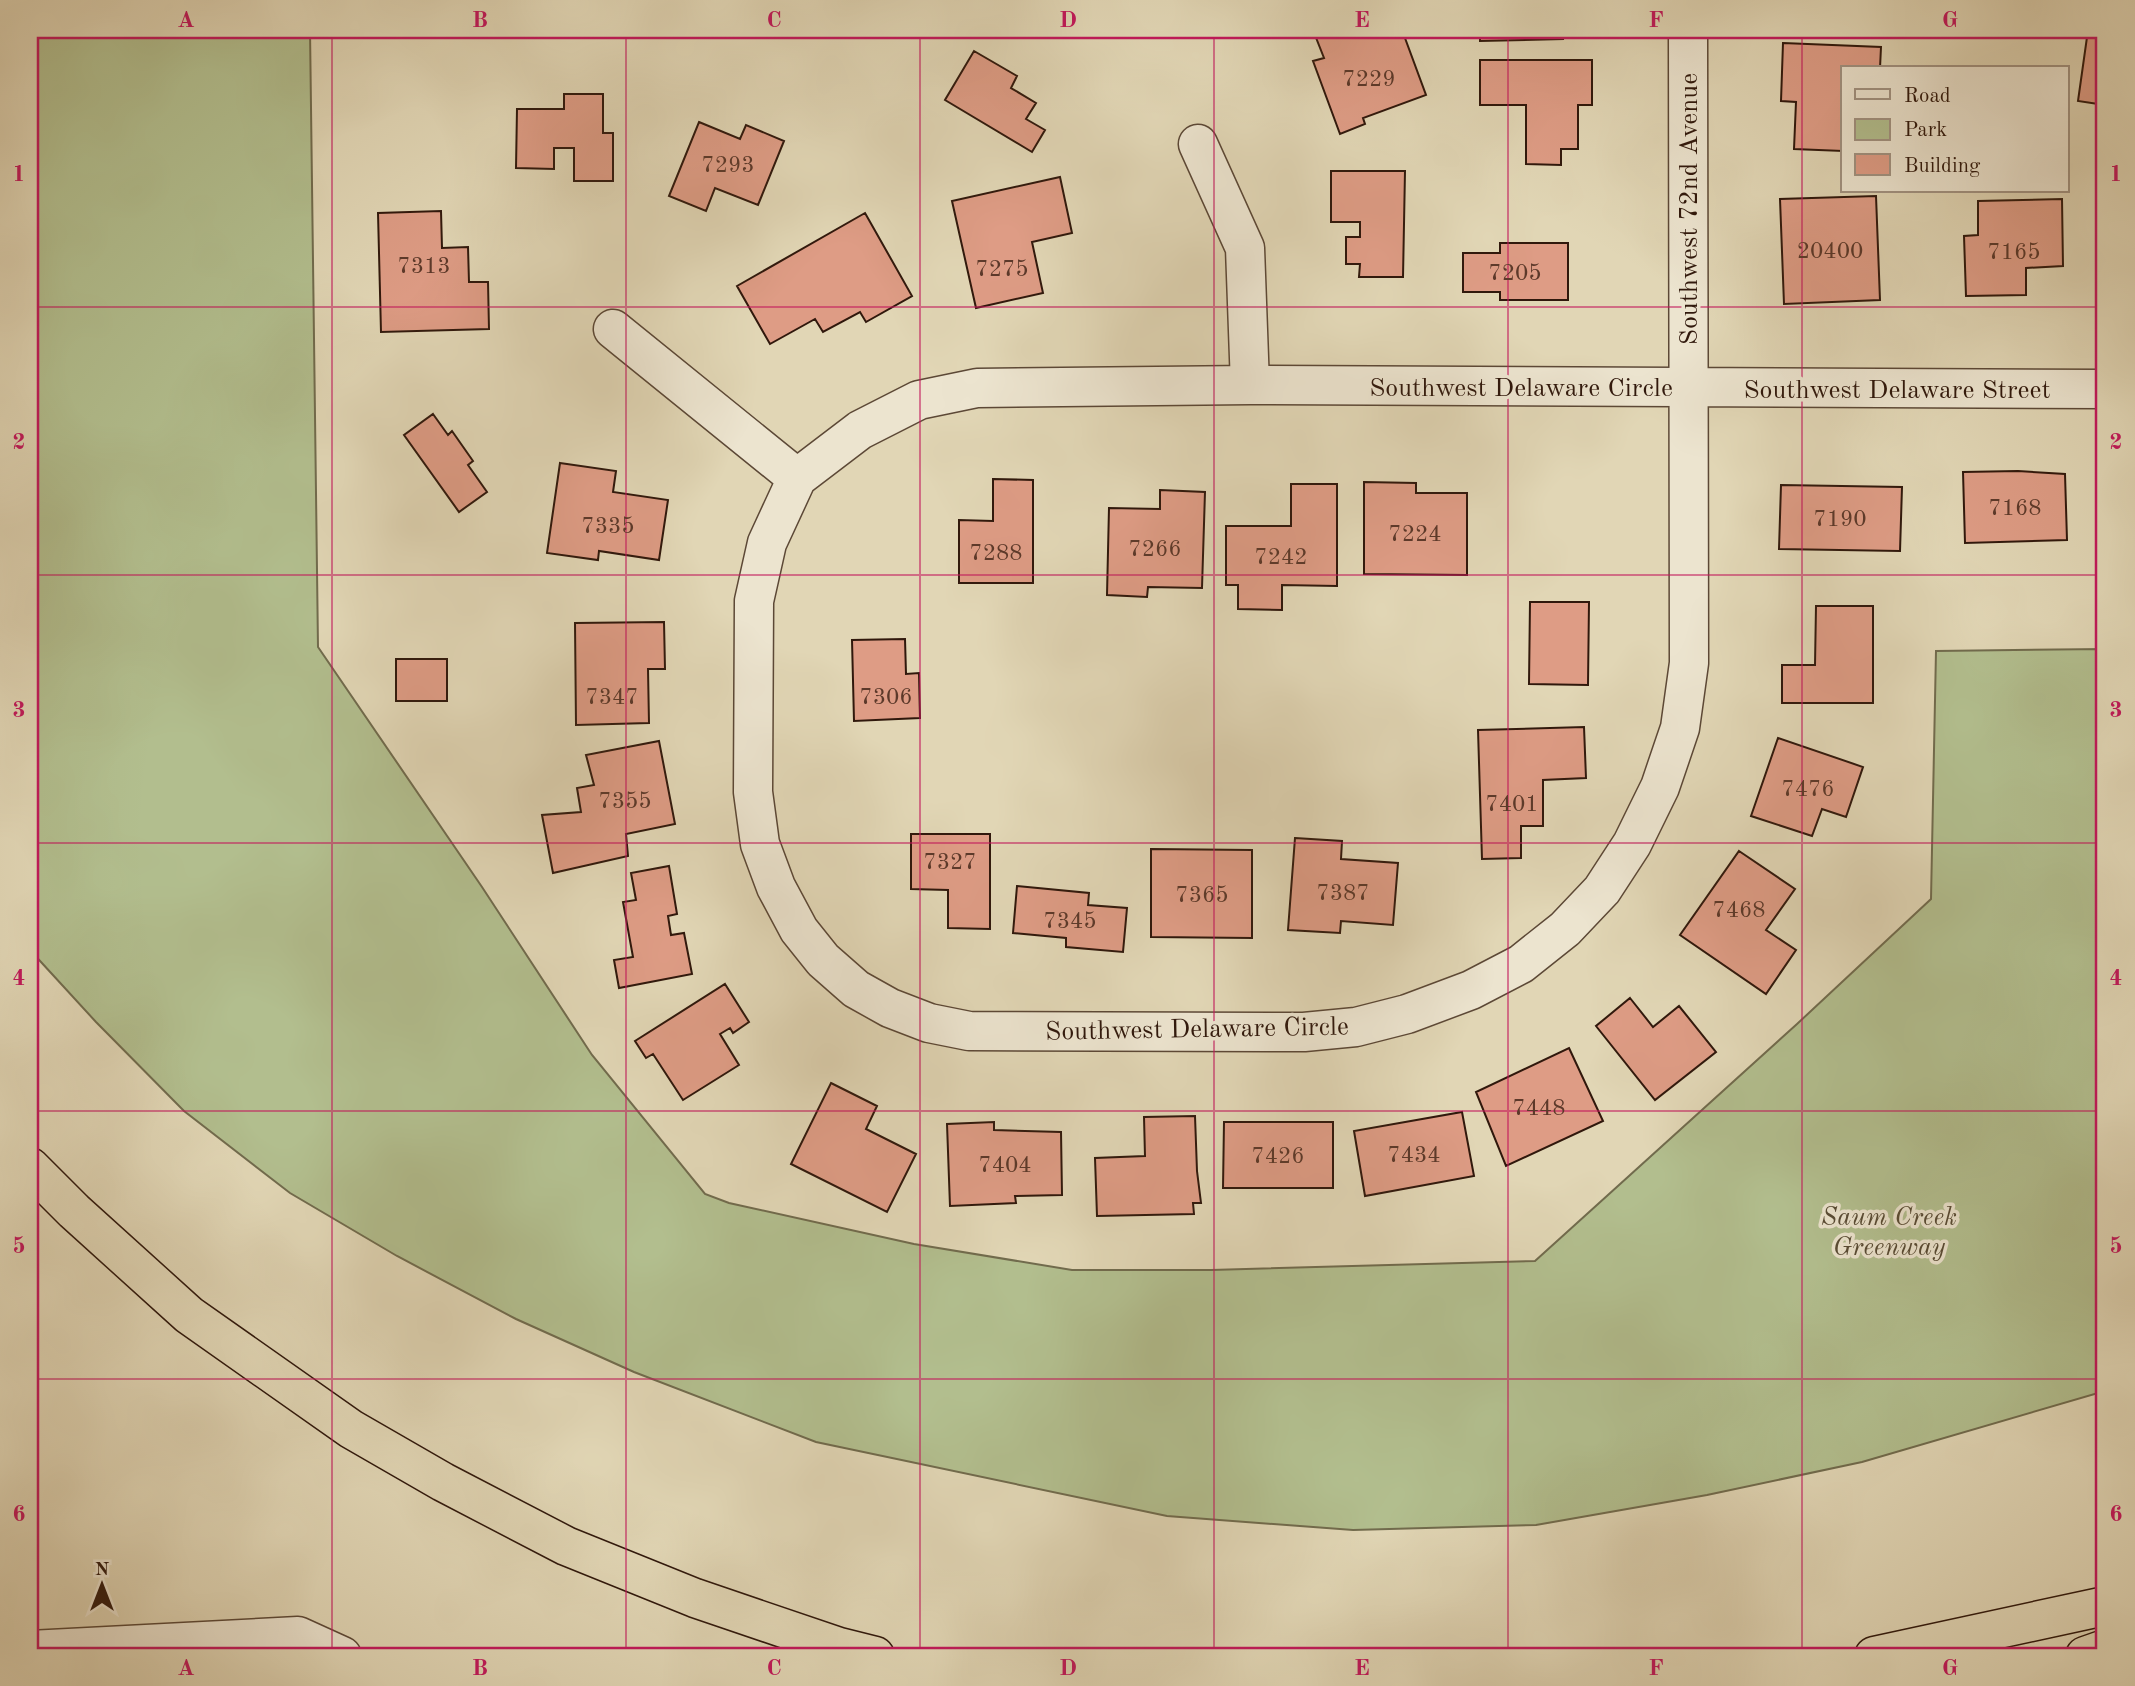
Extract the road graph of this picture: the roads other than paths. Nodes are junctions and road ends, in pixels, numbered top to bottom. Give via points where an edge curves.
1 (1688, 30) edge
2 (1198, 145) dead end
3 (613, 329) dead end
4 (1250, 385) junction
5 (1688, 388) junction
6 (2105, 389) edge
7 (797, 478) junction
8 (30, 1167) edge
9 (2105, 1606) edge
10 (2105, 1648) edge
11 (30, 1650) edge
12 (342, 1656) edge
13 (875, 1656) edge
14 (1874, 1656) edge
15 (2085, 1656) edge

1 - 5 street, Southwest 72nd Avenue
2 - 4 street via 1245,248
3 - 7 street
4 - 5 street, Southwest Delaware Circle
4 - 7 street, Southwest Delaware Circle via 977,388 919,401 860,430
5 - 6 street, Southwest Delaware Street
5 - 7 street, Southwest Delaware Circle via 1687,676 1681,728 1660,787 1632,844 1602,890 1565,929 1521,964 1445,1000 1356,1027 1304,1032 969,1031 929,1023 890,1008 856,989 823,960 799,930 776,887 760,844 753,792 754,601 767,543
8 - 13 highway via 189,1315 351,1429 566,1546 695,1598
9 - 14 highway
10 - 15 highway
11 - 12 street via 298,1636

